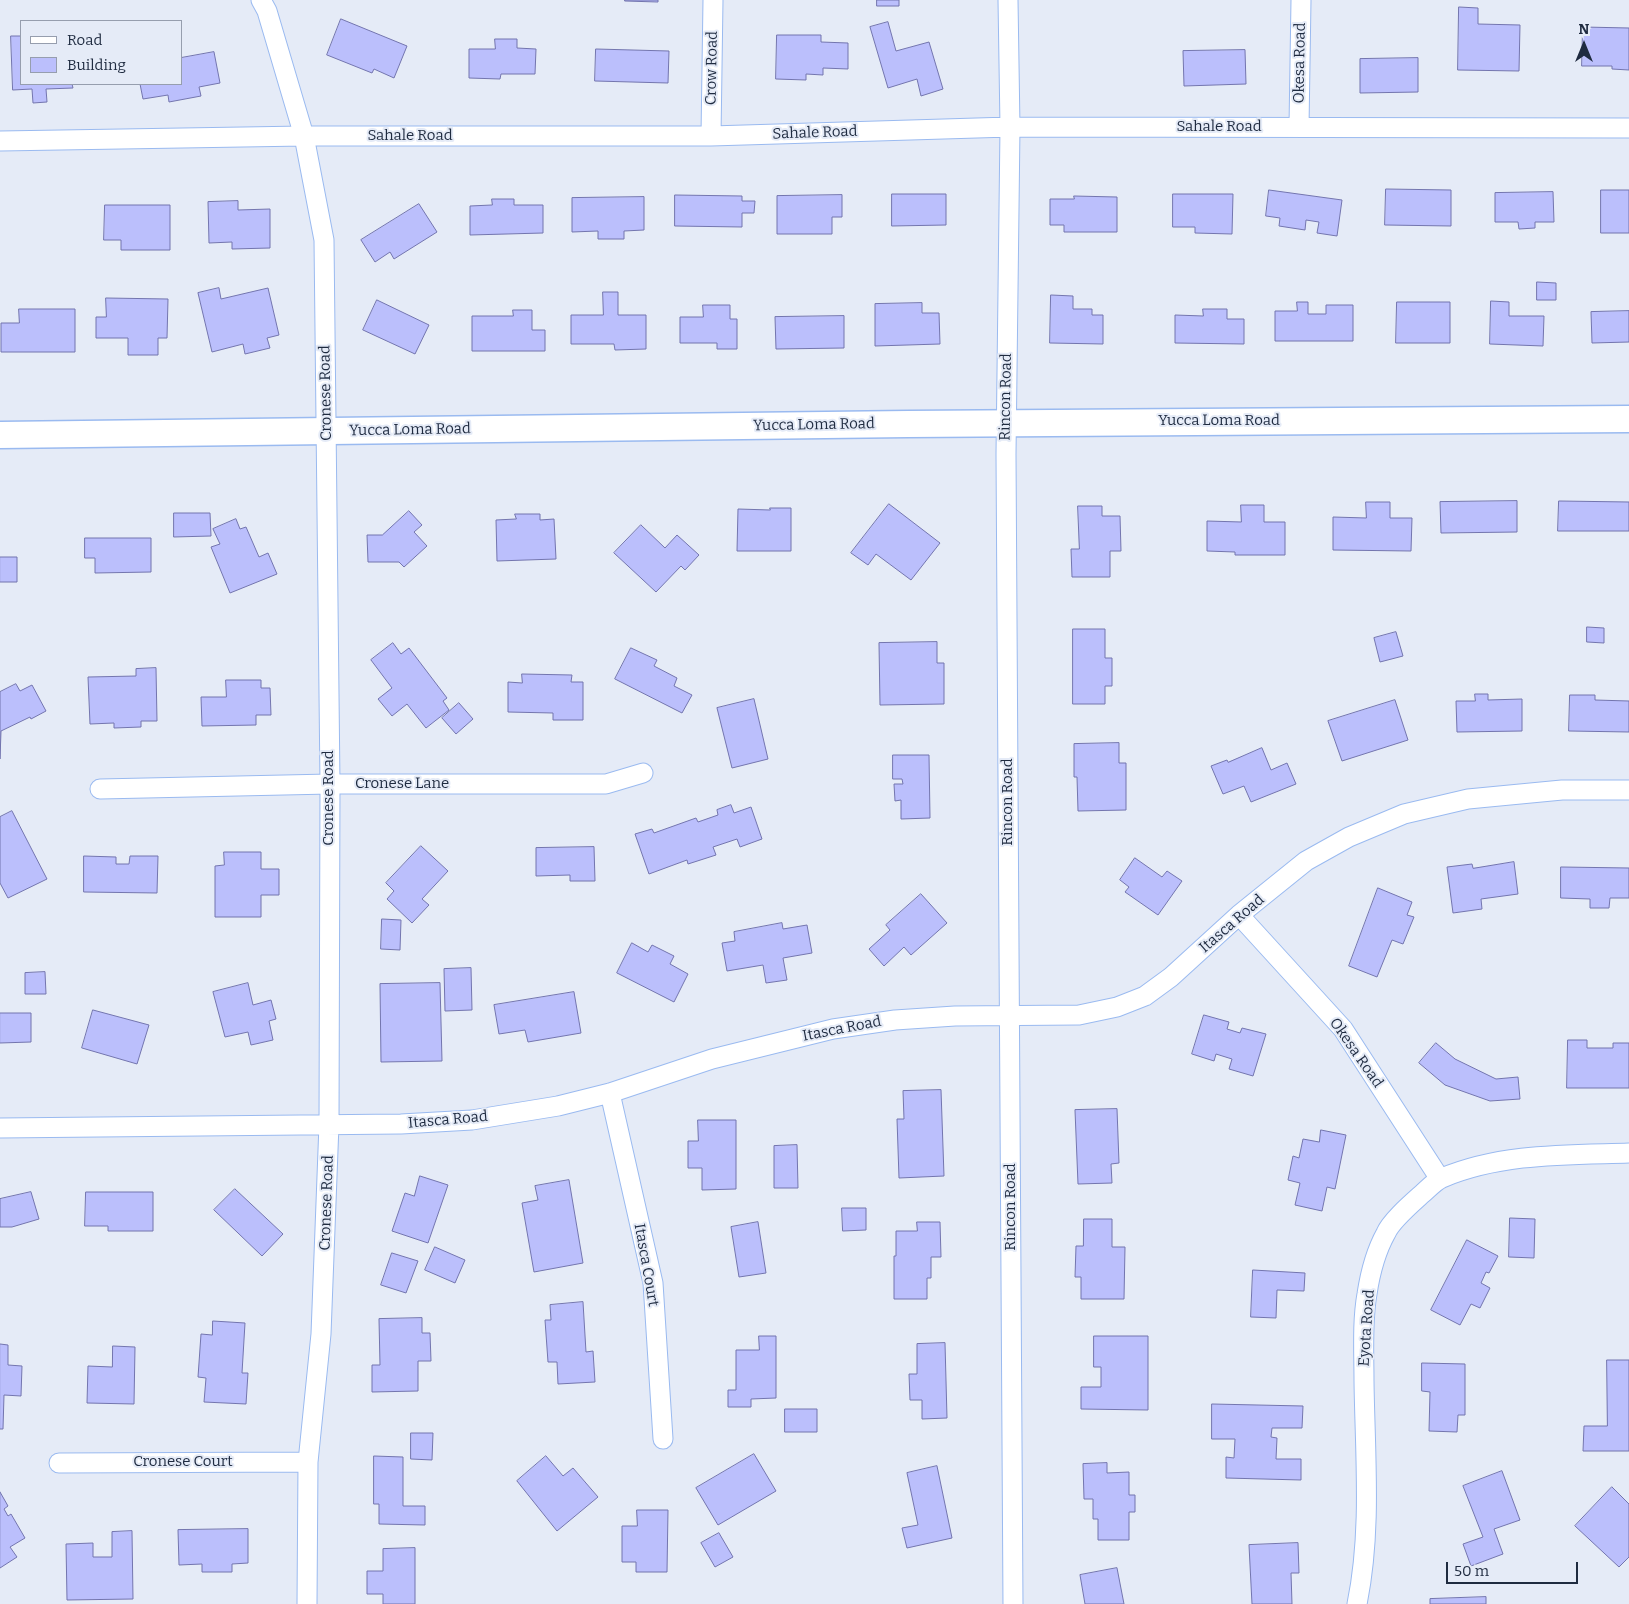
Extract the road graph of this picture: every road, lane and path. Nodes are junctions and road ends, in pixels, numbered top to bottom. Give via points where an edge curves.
1 (261, 0) edge
2 (713, 0) edge
3 (1008, 0) edge
4 (1301, 0) edge
5 (1010, 127) junction
6 (1300, 127) junction
7 (1629, 128) edge
8 (304, 136) junction
9 (711, 136) junction
10 (0, 140) edge
11 (1629, 419) edge
12 (1006, 423) junction
13 (326, 431) junction
14 (0, 435) edge
15 (643, 773) dead end
16 (330, 784) junction
17 (100, 788) dead end
18 (1629, 790) edge
19 (1239, 915) junction
20 (1010, 1016) junction
21 (610, 1093) junction
22 (330, 1124) junction
23 (0, 1128) edge
24 (1629, 1154) edge
25 (1440, 1179) junction
26 (663, 1439) dead end
27 (308, 1462) junction
28 (59, 1463) dead end
29 (308, 1604) edge
30 (1013, 1604) edge
31 (1356, 1604) edge

1 - 8 street, Cronese Road
2 - 9 street, Crow Road
3 - 5 street, Rincon Road
4 - 6 street, Okesa Road
5 - 6 street, Sahale Road
5 - 9 street, Sahale Road
5 - 12 street, Rincon Road
6 - 7 street, Sahale Road
8 - 9 street, Sahale Road
8 - 10 street, Sahale Road
8 - 13 street, Cronese Road via 324,240
11 - 12 main road, Yucca Loma Road
12 - 13 main road, Yucca Loma Road
12 - 20 street, Rincon Road
13 - 14 main road, Yucca Loma Road
13 - 16 street, Cronese Road
15 - 16 street, Cronese Lane via 606,784
16 - 17 street, Cronese Lane
16 - 22 street, Cronese Road
18 - 19 street, Itasca Road via 1562,790 1468,799 1404,814 1349,837 1306,861
19 - 20 street, Itasca Road via 1172,977 1145,996 1117,1007 1079,1015
19 - 25 street, Okesa Road via 1343,1029
20 - 21 street, Itasca Road via 895,1020 833,1029 712,1059
20 - 30 street, Rincon Road
21 - 22 street, Itasca Road via 558,1106 472,1120
21 - 26 street, Itasca Court via 653,1283
22 - 23 street, Itasca Road
22 - 27 street, Cronese Road via 321,1334
24 - 25 street, Eyota Road via 1544,1155 1506,1160
25 - 31 street, Eyota Road via 1386,1232 1367,1295 1364,1348 1366,1540
27 - 28 street, Cronese Court
27 - 29 street, Cronese Road

